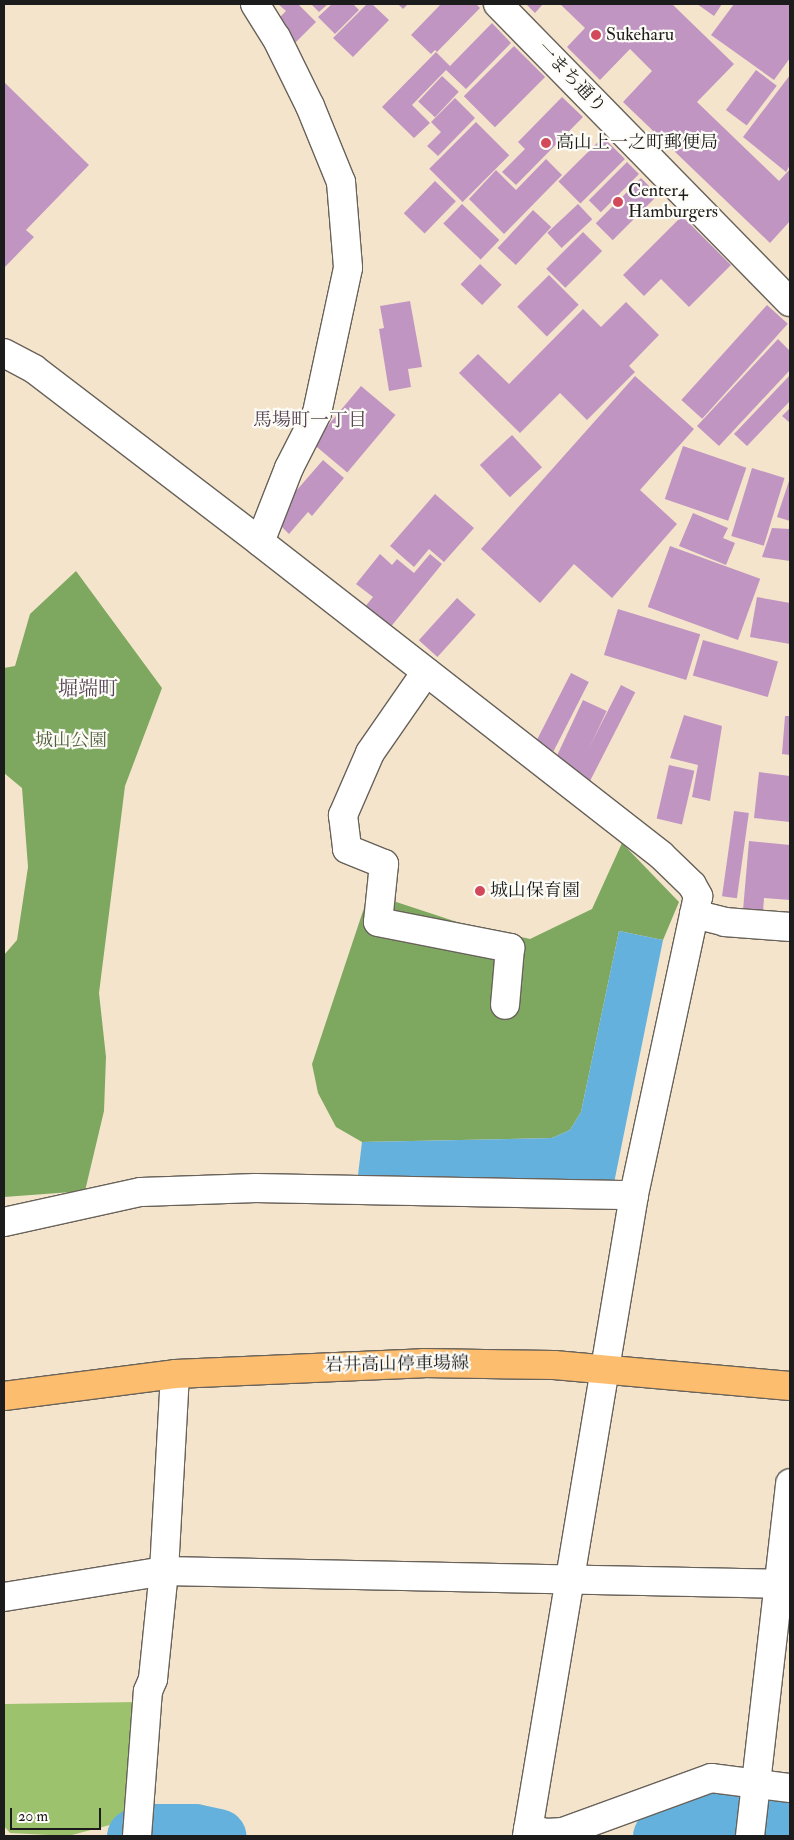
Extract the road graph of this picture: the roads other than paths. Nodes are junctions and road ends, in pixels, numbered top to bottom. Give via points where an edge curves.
1 (255, 4) edge
2 (498, 4) edge
3 (790, 302) edge
4 (4, 353) edge
5 (260, 542) junction
6 (426, 672) junction
7 (694, 914) junction
8 (790, 927) edge
9 (505, 1005) dead end
10 (634, 1195) junction
11 (4, 1222) edge
12 (603, 1368) junction
13 (175, 1374) junction
14 (790, 1386) edge
15 (4, 1396) edge
16 (790, 1483) edge
17 (164, 1571) junction
18 (571, 1581) junction
19 (785, 1584) edge
20 (4, 1597) edge
21 (755, 1788) junction
22 (790, 1788) edge
23 (527, 1833) edge
24 (750, 1835) edge
25 (137, 1836) edge

1 - 5 street via 276,37 306,98 341,182 348,268 317,413 289,468
2 - 3 street, 一まち通り
4 - 5 street via 34,369
5 - 6 street
6 - 7 street via 660,855 698,896
6 - 9 street via 370,753 343,815 347,850 384,864 378,922 510,948
7 - 8 street via 725,922
7 - 10 street
10 - 11 street via 256,1188 141,1192
10 - 12 street
12 - 13 main road, 岩井高山停車場線 via 414,1364
12 - 14 main road, 岩井高山停車場線
12 - 18 street
13 - 15 main road, 岩井高山停車場線
13 - 17 street
16 - 19 street
17 - 18 street
17 - 20 street
17 - 25 street via 153,1680 148,1691
18 - 19 street
18 - 23 street
19 - 21 street
21 - 22 street
21 - 23 street via 711,1778 563,1832
21 - 24 street

